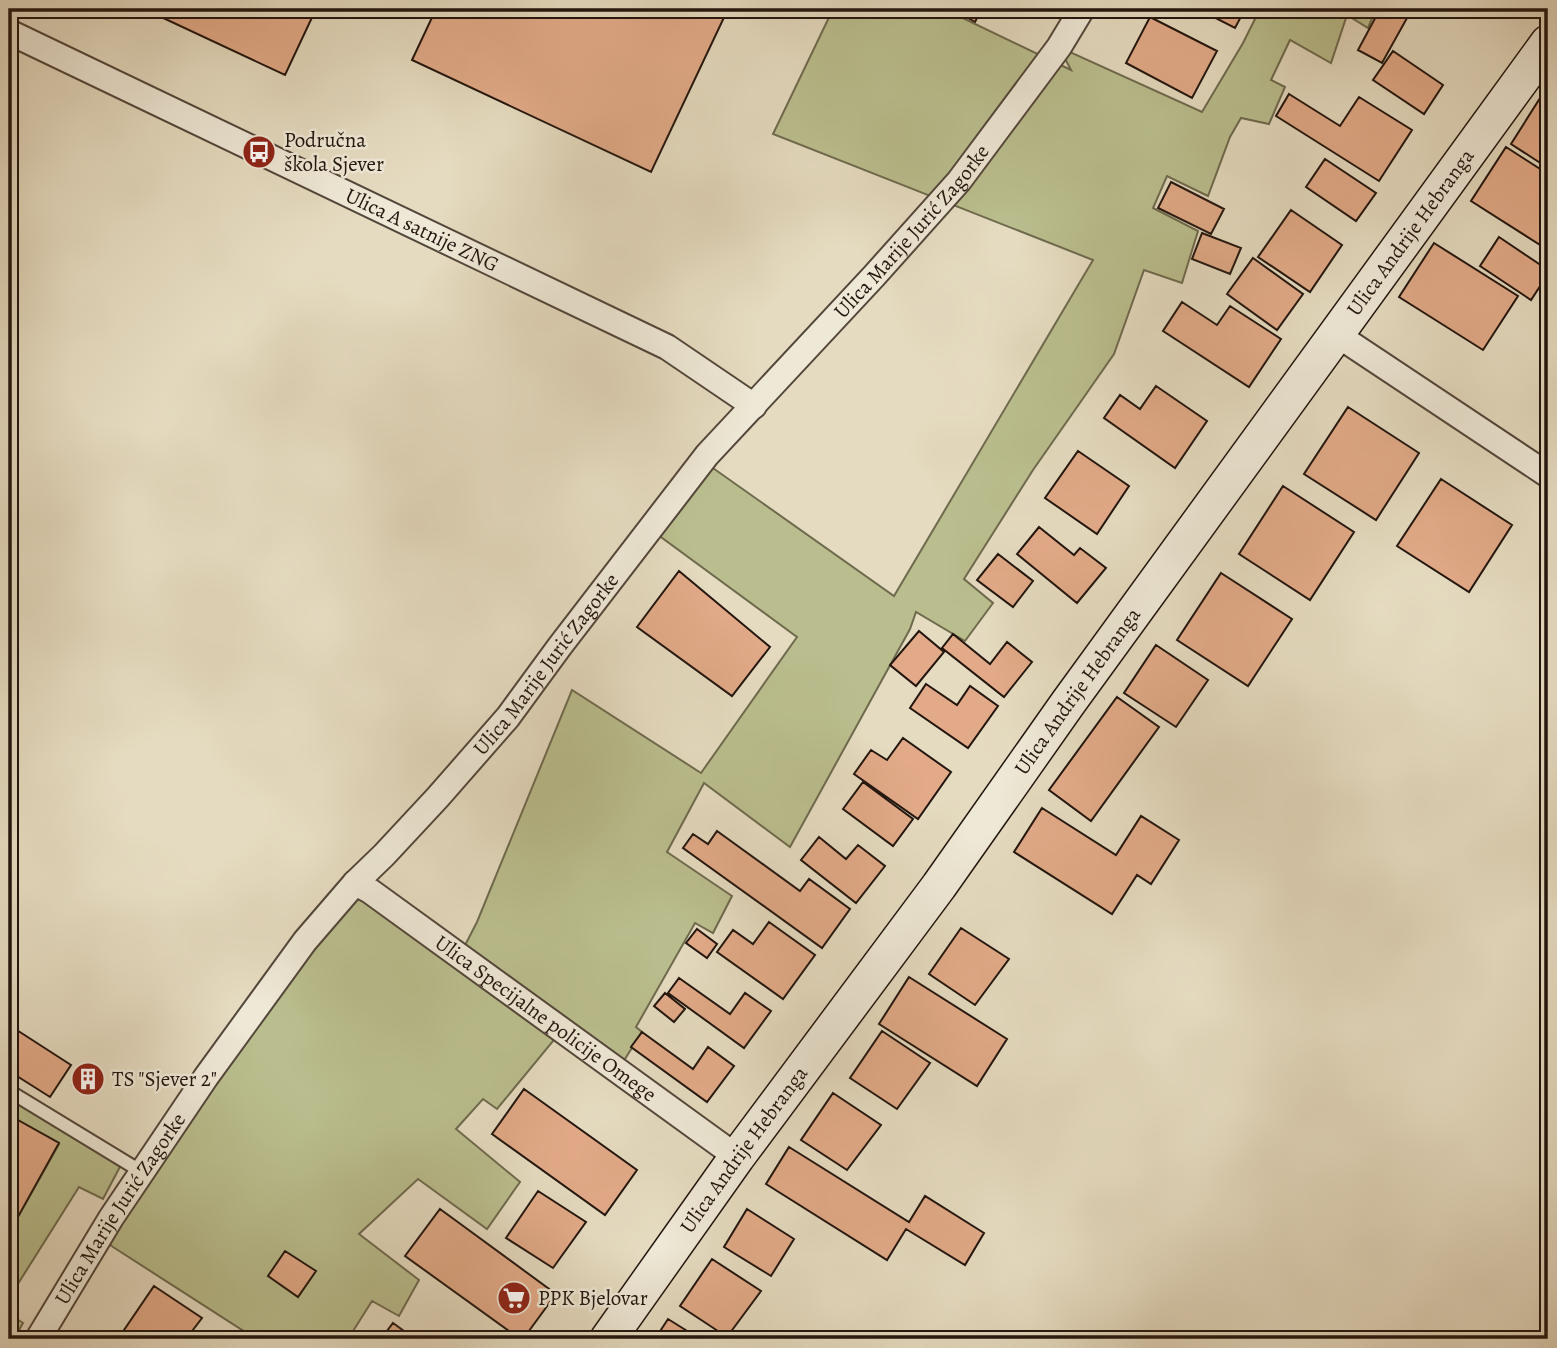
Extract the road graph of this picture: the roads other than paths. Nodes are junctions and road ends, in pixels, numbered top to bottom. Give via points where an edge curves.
1 (1082, 9) edge
2 (9, 32) edge
3 (1548, 43) edge
4 (1336, 334) junction
5 (754, 405) junction
6 (1548, 475) edge
7 (355, 883) junction
8 (9, 1091) edge
9 (737, 1157) junction
10 (142, 1172) junction
11 (38, 1339) edge
12 (608, 1339) edge

1 - 5 street, Ulica Marije Jurić Zagorke via 959,181
2 - 5 street, Ulica A satnije ZNG via 667,347
3 - 4 main road, Ulica Andrije Hebranga
4 - 6 street
4 - 9 main road, Ulica Andrije Hebranga via 939,886
5 - 7 street, Ulica Marije Jurić Zagorke via 707,455 508,717
7 - 9 street, Ulica Specijalne policije Omege
7 - 10 street, Ulica Marije Jurić Zagorke via 305,941
8 - 10 lane
9 - 12 main road, Ulica Andrije Hebranga
10 - 11 street, Ulica Marije Jurić Zagorke

